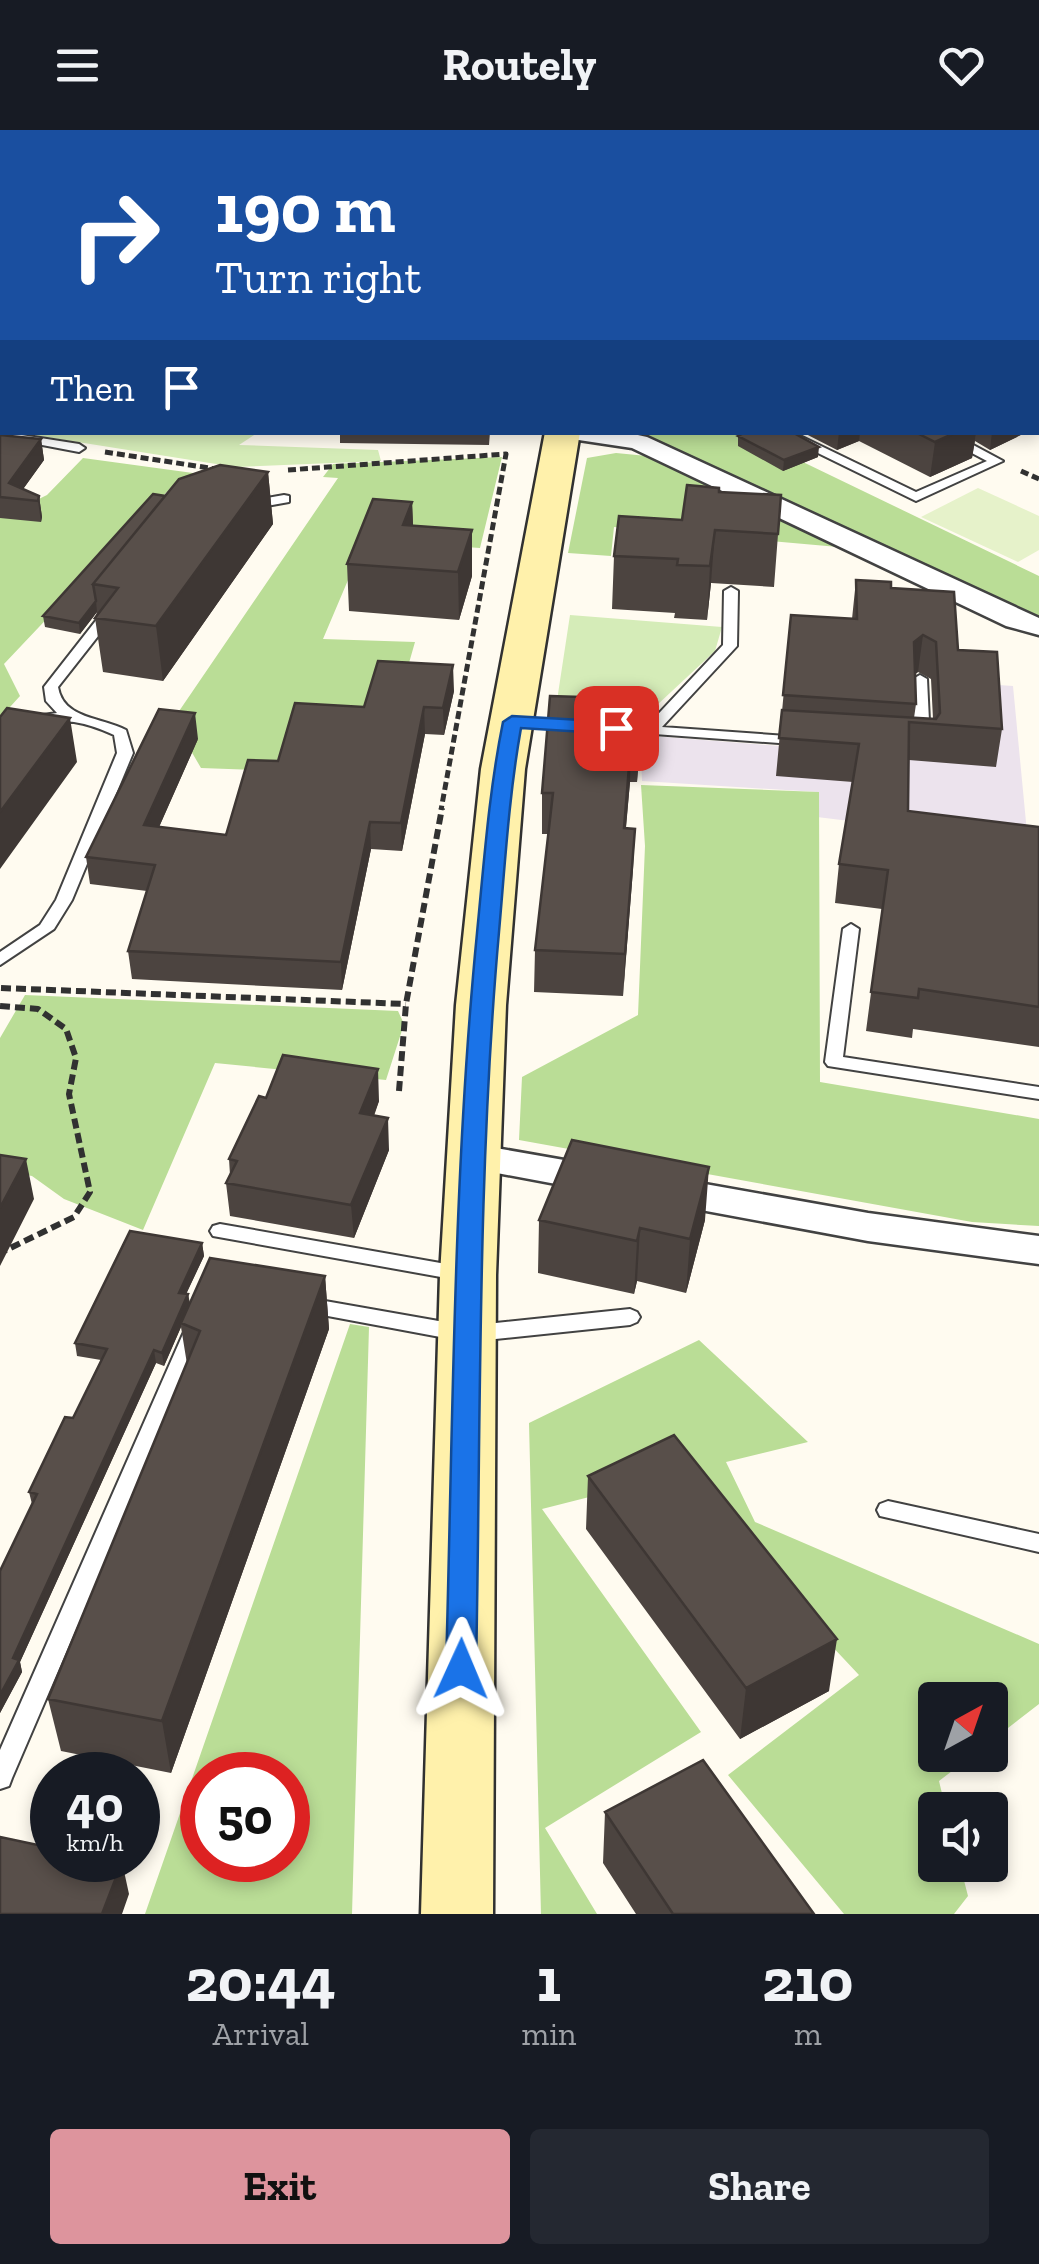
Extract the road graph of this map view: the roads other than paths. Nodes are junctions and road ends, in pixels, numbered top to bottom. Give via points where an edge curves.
1 (11, 435) edge
2 (561, 435) edge
3 (592, 435) edge
4 (787, 435) edge
5 (944, 435) edge
6 (79, 448) dead end
7 (284, 500) dead end
8 (235, 508) edge
9 (731, 592) dead end
10 (120, 598) edge
11 (1039, 627) edge
12 (920, 679) edge
13 (68, 716) junction
14 (512, 722) junction
15 (26, 723) edge
16 (650, 731) junction
17 (825, 744) edge
18 (903, 749) edge
19 (851, 929) dead end
20 (0, 960) edge
21 (1039, 1093) edge
22 (473, 1157) junction
23 (220, 1231) dead end
24 (1039, 1250) edge
25 (468, 1275) junction
26 (291, 1303) edge
27 (204, 1307) edge
28 (630, 1316) dead end
29 (467, 1334) junction
30 (888, 1510) dead end
31 (1039, 1543) edge
32 (0, 1778) edge
33 (458, 1914) edge

1 - 6 lane
2 - 14 main road
3 - 11 street via 638,442
4 - 5 lane via 916,497 997,461
7 - 8 lane
9 - 16 lane via 730,646
10 - 13 lane via 51,687 52,701
12 - 18 lane via 923,750
13 - 15 lane
13 - 20 lane via 121,733 125,752 46,930
14 - 16 lane
14 - 22 main road via 483,986
16 - 17 lane
19 - 21 lane via 834,1062
22 - 24 street via 868,1227
22 - 25 main road
23 - 25 lane
25 - 29 main road
26 - 29 lane
27 - 32 lane
28 - 29 lane
29 - 33 main road
30 - 31 lane

